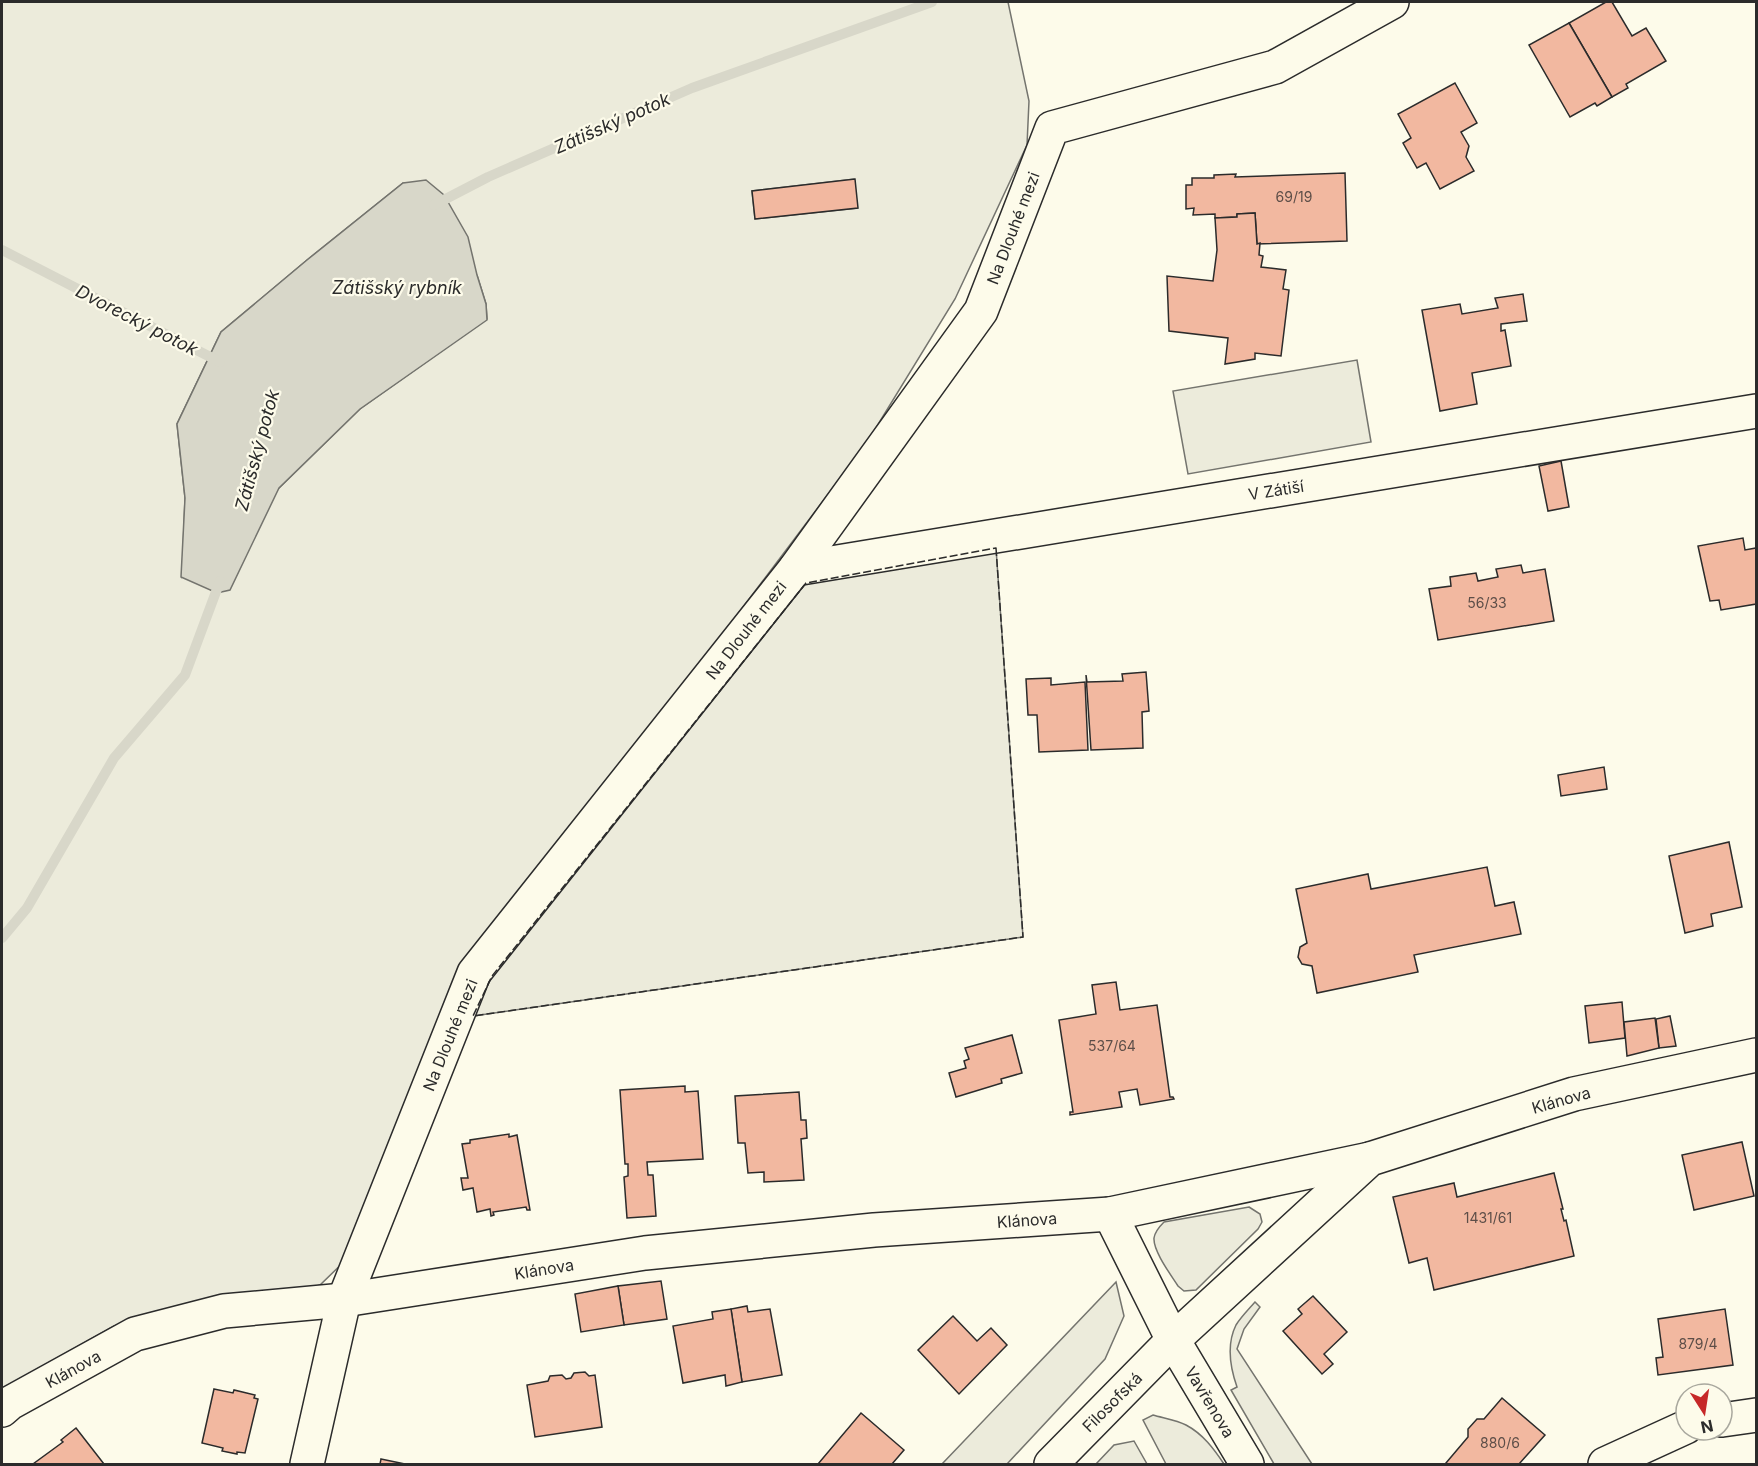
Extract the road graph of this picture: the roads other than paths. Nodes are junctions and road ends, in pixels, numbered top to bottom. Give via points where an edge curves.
1 (1392, 2) edge
2 (1756, 411) edge
3 (795, 569) junction
4 (1756, 1055) edge
5 (1370, 1160) junction
6 (1110, 1214) junction
7 (344, 1300) junction
8 (1173, 1340) junction
9 (2, 1410) edge
10 (1756, 1415) edge
11 (1734, 1418) edge
12 (1674, 1432) edge
13 (307, 1464) edge
14 (1051, 1464) edge
15 (1247, 1464) edge
16 (1605, 1464) edge

1 - 3 street, Na Dlouhé mezi via 1275,66 1052,128 981,311
2 - 3 street, V Zátiší
3 - 7 street, Na Dlouhé mezi via 474,973
4 - 5 street, Klánova via 1574,1094
5 - 6 street, Klánova
5 - 8 street, Klánova
6 - 7 street, Klánova via 874,1230 645,1253
6 - 8 street
7 - 9 street, Klánova via 224,1311 135,1335
7 - 13 street, Na Dlouhé mezi
8 - 14 street, Filosofská
8 - 15 street, Vavřenova
10 - 11 street
12 - 16 street

